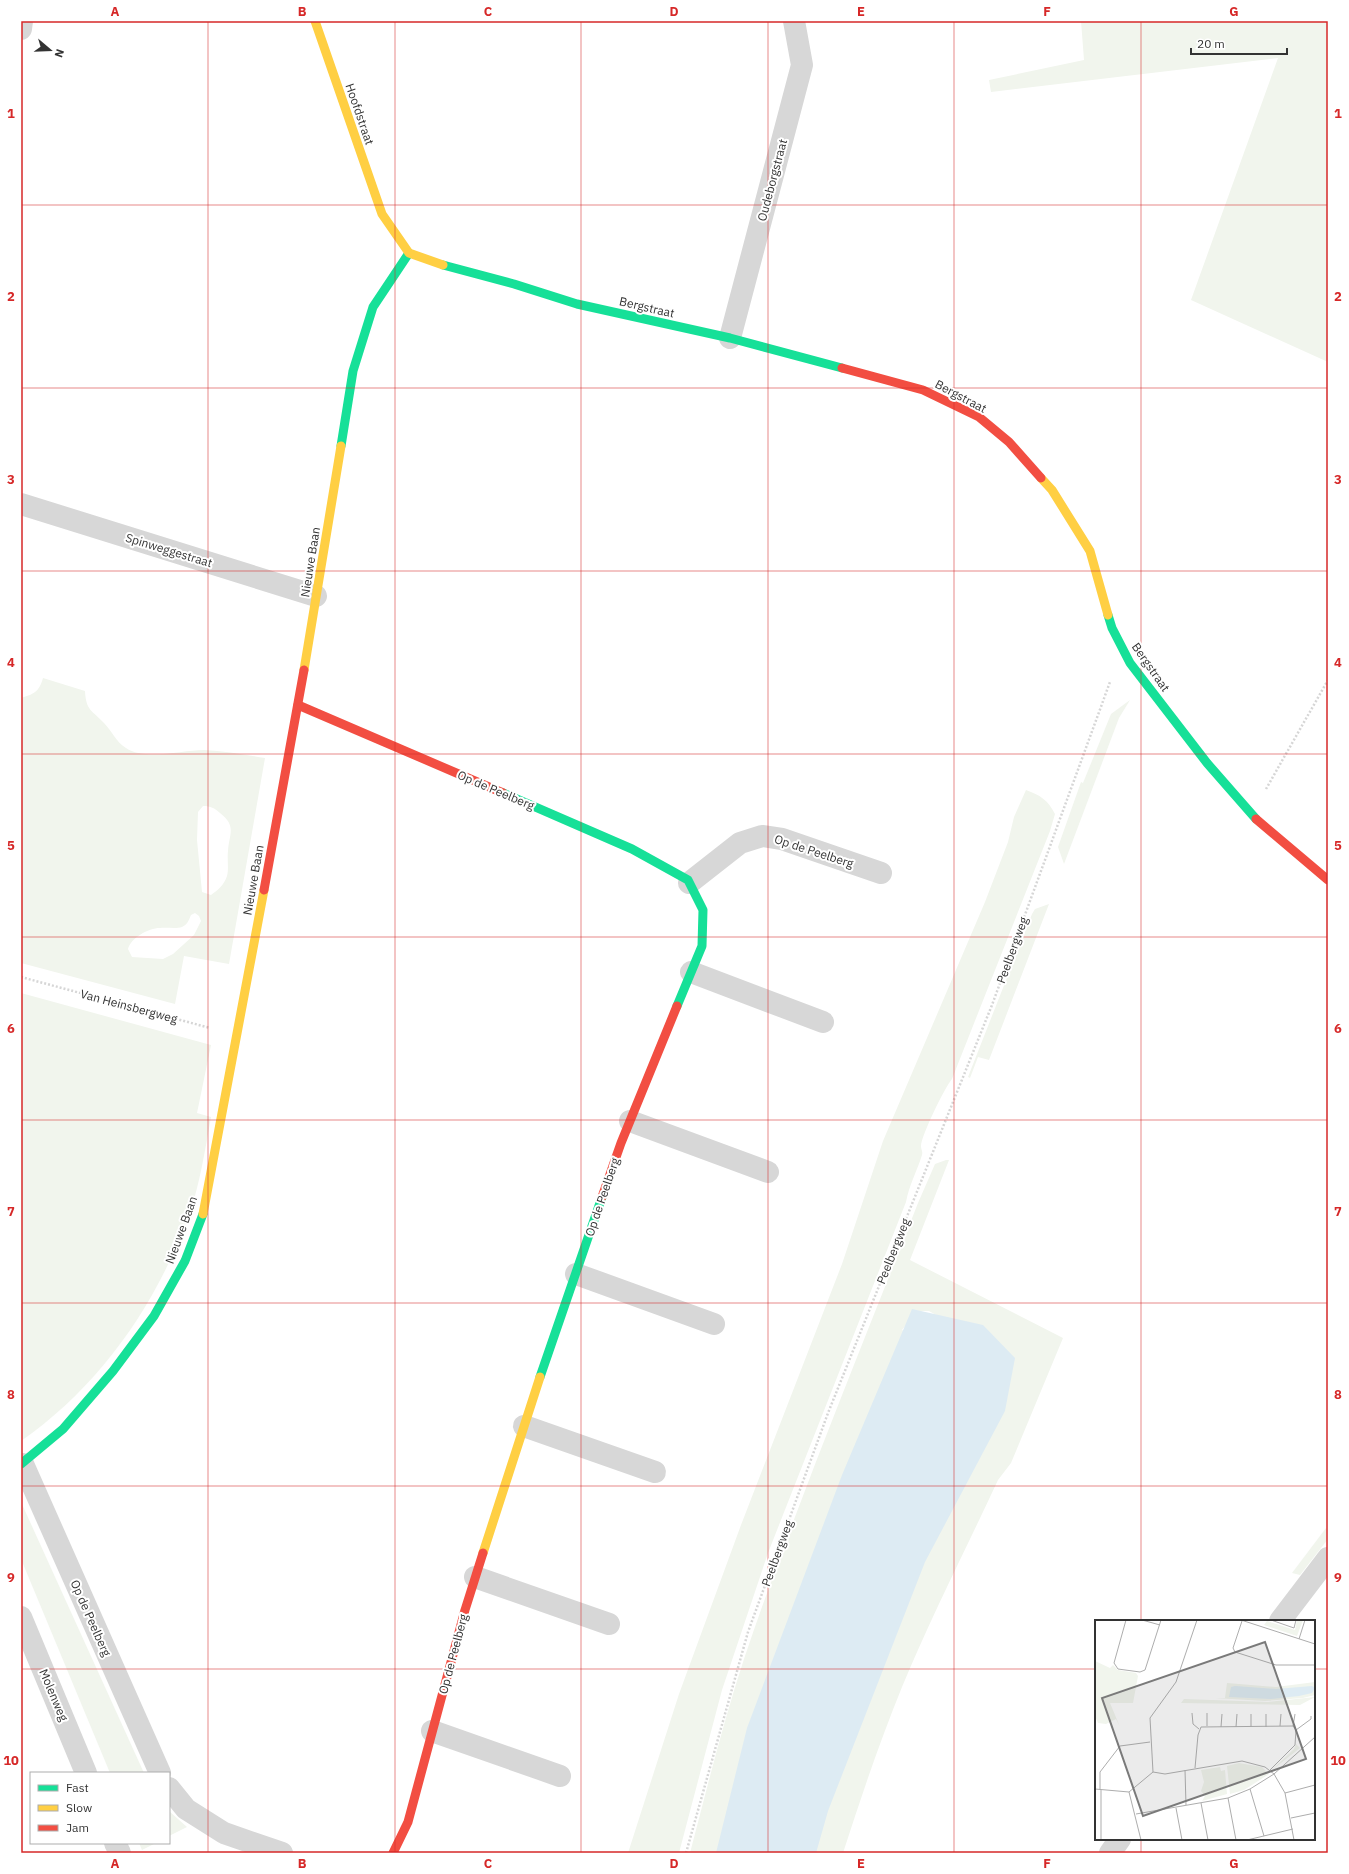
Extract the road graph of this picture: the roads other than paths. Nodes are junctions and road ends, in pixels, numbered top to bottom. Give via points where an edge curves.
1 (22, 21) edge
2 (314, 21) edge
3 (794, 21) edge
4 (21, 29) edge
5 (408, 253) junction
6 (730, 338) junction
7 (21, 504) edge
8 (316, 596) junction
9 (298, 705) junction
10 (881, 873) dead end
11 (1328, 880) edge
12 (689, 883) junction
13 (691, 972) junction
14 (823, 1022) dead end
15 (630, 1121) junction
16 (768, 1172) dead end
17 (576, 1274) junction
18 (714, 1324) dead end
19 (524, 1426) junction
20 (22, 1464) edge
21 (655, 1472) dead end
22 (1328, 1558) edge
23 (475, 1577) junction
24 (21, 1618) edge
25 (1281, 1620) edge
26 (609, 1624) dead end
27 (432, 1731) junction
28 (86, 1772) edge
29 (160, 1772) edge
30 (560, 1776) dead end
31 (170, 1789) edge
32 (1119, 1840) edge
33 (116, 1844) edge
34 (120, 1853) edge
35 (282, 1853) edge
36 (393, 1853) edge
37 (1110, 1853) edge

1 - 4 street
2 - 5 street, Hoofdstraat via 382,214
3 - 6 street, Oudeborgstraat via 802,65
5 - 6 street, Bergstraat via 577,304
5 - 8 street, Nieuwe Baan via 373,307 353,371
6 - 11 street, Bergstraat via 923,390 979,417 1009,442 1052,490 1090,551 1112,628 1130,663 1207,763 1253,816
7 - 8 street, Spinweggestraat
8 - 9 street, Nieuwe Baan
9 - 12 street, Op de Peelberg via 632,849 688,880
9 - 20 street, Nieuwe Baan via 205,1209 185,1261 154,1316 113,1371 63,1429
10 - 12 street, Op de Peelberg via 782,838 762,836 740,843
12 - 13 street, Op de Peelberg via 703,910 702,946
13 - 14 street
13 - 15 street, Op de Peelberg
15 - 16 street
15 - 17 street, Op de Peelberg
17 - 18 street
17 - 19 street, Op de Peelberg
19 - 21 street
19 - 23 street, Op de Peelberg
20 - 29 street, Op de Peelberg
22 - 25 street
23 - 26 street
23 - 27 street, Op de Peelberg
24 - 28 street, Molenweg
27 - 30 street
27 - 36 street, Op de Peelberg via 408,1822
31 - 35 street via 186,1810 224,1833
32 - 37 street
33 - 34 street

